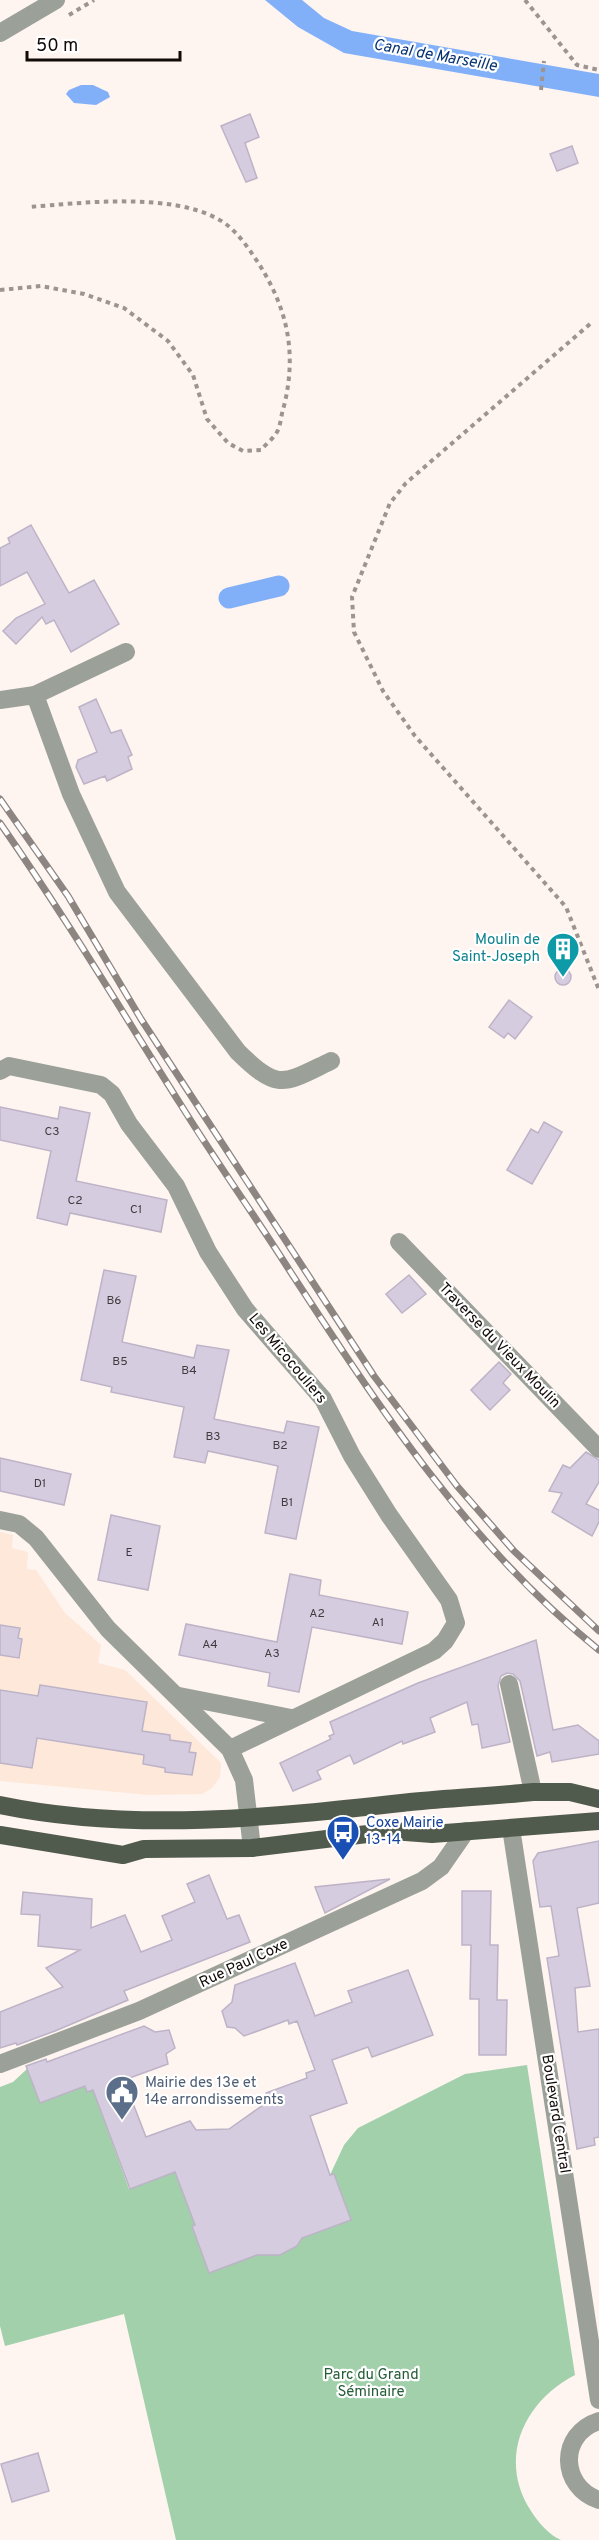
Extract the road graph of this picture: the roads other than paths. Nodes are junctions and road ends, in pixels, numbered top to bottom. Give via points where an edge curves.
1 (56, 0) edge
2 (0, 33) edge
3 (126, 652) dead end
4 (35, 695) junction
5 (0, 700) edge
6 (331, 1061) dead end
7 (0, 1071) edge
8 (399, 1242) dead end
9 (599, 1449) edge
10 (0, 1520) edge
11 (509, 1684) dead end
12 (179, 1696) junction
13 (291, 1718) junction
14 (230, 1749) junction
15 (533, 1792) junction
16 (599, 1799) edge
17 (0, 1805) edge
18 (249, 1819) junction
19 (599, 1821) edge
20 (511, 1828) junction
21 (466, 1831) junction
22 (0, 1835) edge
23 (252, 1848) junction
24 (0, 2064) edge
25 (599, 2400) edge
26 (599, 2421) edge
27 (599, 2500) edge

1 - 2 street
3 - 4 street
4 - 5 street
4 - 6 street via 71,795 117,892 220,1030 262,1075 279,1082
7 - 13 street, Les Micocouliers via 9,1066 101,1085 112,1094 129,1124 176,1186 208,1252 245,1309 323,1399 352,1456 449,1600 456,1623 434,1651
8 - 9 street, Traverse du Vieux Moulin
10 - 12 street via 19,1524 36,1538 108,1629
11 - 15 street
12 - 13 street
12 - 14 street
13 - 14 street, Les Micocouliers
14 - 18 street via 244,1780
15 - 16 main road via 570,1792
15 - 18 main road
17 - 18 main road via 110,1819
18 - 23 street
19 - 20 main road
20 - 21 main road
20 - 25 street, Boulevard Central
21 - 23 main road via 392,1831
21 - 24 street, Rue Paul Coxe via 441,1867 422,1881 139,2011
22 - 23 main road via 123,1855 144,1849
26 - 27 street via 576,2436 568,2458 576,2485

